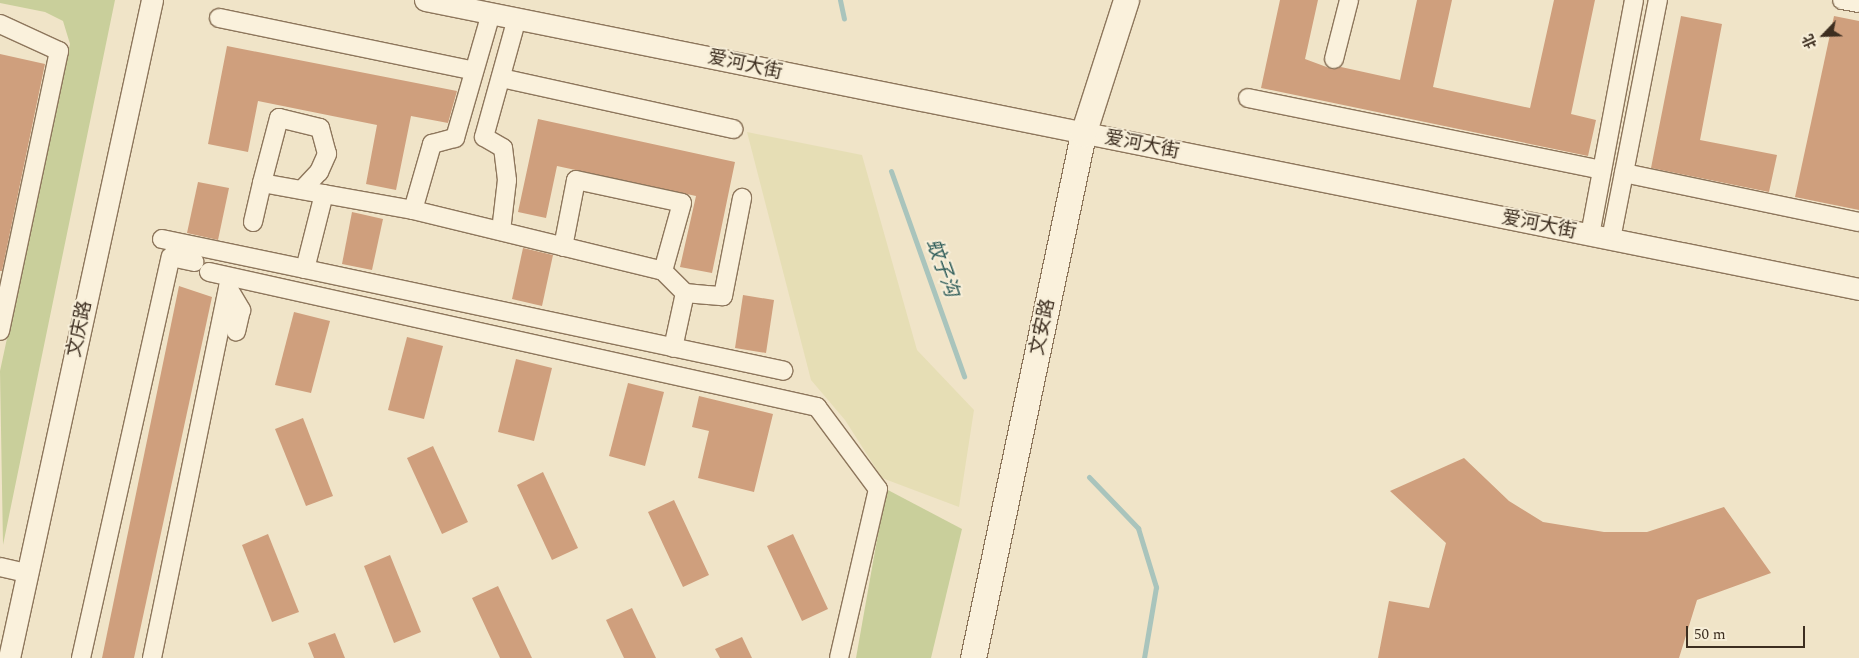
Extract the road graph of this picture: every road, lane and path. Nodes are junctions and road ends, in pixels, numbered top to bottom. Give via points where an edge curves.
1 (152, 0) edge
2 (426, 0) edge
3 (1126, 0) edge
4 (1349, 0) edge
5 (1634, 0) edge
6 (1658, 0) edge
7 (1842, 0) edge
8 (1859, 3) edge
9 (490, 14) junction
10 (219, 18) dead end
11 (517, 18) junction
12 (0, 24) edge
13 (1334, 60) dead end
14 (474, 71) junction
15 (501, 78) junction
16 (1248, 98) dead end
17 (733, 129) dead end
18 (1084, 134) junction
19 (1602, 170) junction
20 (1624, 173) junction
21 (262, 183) junction
22 (302, 190) junction
23 (324, 194) junction
24 (742, 198) dead end
25 (412, 210) junction
26 (253, 222) dead end
27 (1859, 222) edge
28 (501, 232) junction
29 (1590, 235) junction
30 (162, 239) dead end
31 (1611, 239) junction
32 (563, 247) junction
33 (194, 262) dead end
34 (305, 269) junction
35 (209, 272) dead end
36 (663, 272) junction
37 (229, 283) junction
38 (1859, 289) edge
39 (685, 293) junction
40 (0, 331) edge
41 (236, 331) dead end
42 (673, 348) junction
43 (783, 372) dead end
44 (0, 567) edge
45 (27, 573) junction
46 (8, 658) edge
47 (81, 658) edge
48 (152, 658) edge
49 (839, 658) edge
50 (973, 658) edge

1 - 45 street, 文庆路
2 - 9 street, 爱河大街
3 - 18 main road, 文安路
4 - 13 street
5 - 19 street
6 - 20 street
7 - 8 street
9 - 11 street, 爱河大街
9 - 14 street
10 - 14 street
11 - 15 street
11 - 18 street, 爱河大街
12 - 40 street via 59,51
14 - 25 street via 455,138 432,144
15 - 17 street
15 - 28 street via 484,137 503,148 507,180
16 - 19 street
18 - 29 street, 爱河大街
18 - 50 main road, 文安路
19 - 29 street
20 - 27 street
20 - 31 street
21 - 22 street
21 - 22 street via 279,118 320,128 327,154 320,172
21 - 26 street
22 - 23 street
23 - 25 street
23 - 34 street
24 - 39 street via 723,296
25 - 28 street
28 - 32 street
29 - 31 street, 爱河大街
30 - 34 street
31 - 38 street, 爱河大街
32 - 36 street
32 - 36 street via 576,180 682,203
33 - 47 street via 171,257
34 - 42 street
35 - 37 street
36 - 39 street
37 - 41 street via 241,310
37 - 48 street
37 - 49 street via 817,407 878,489
39 - 42 street
42 - 43 street
44 - 45 street
45 - 46 street, 文庆路

